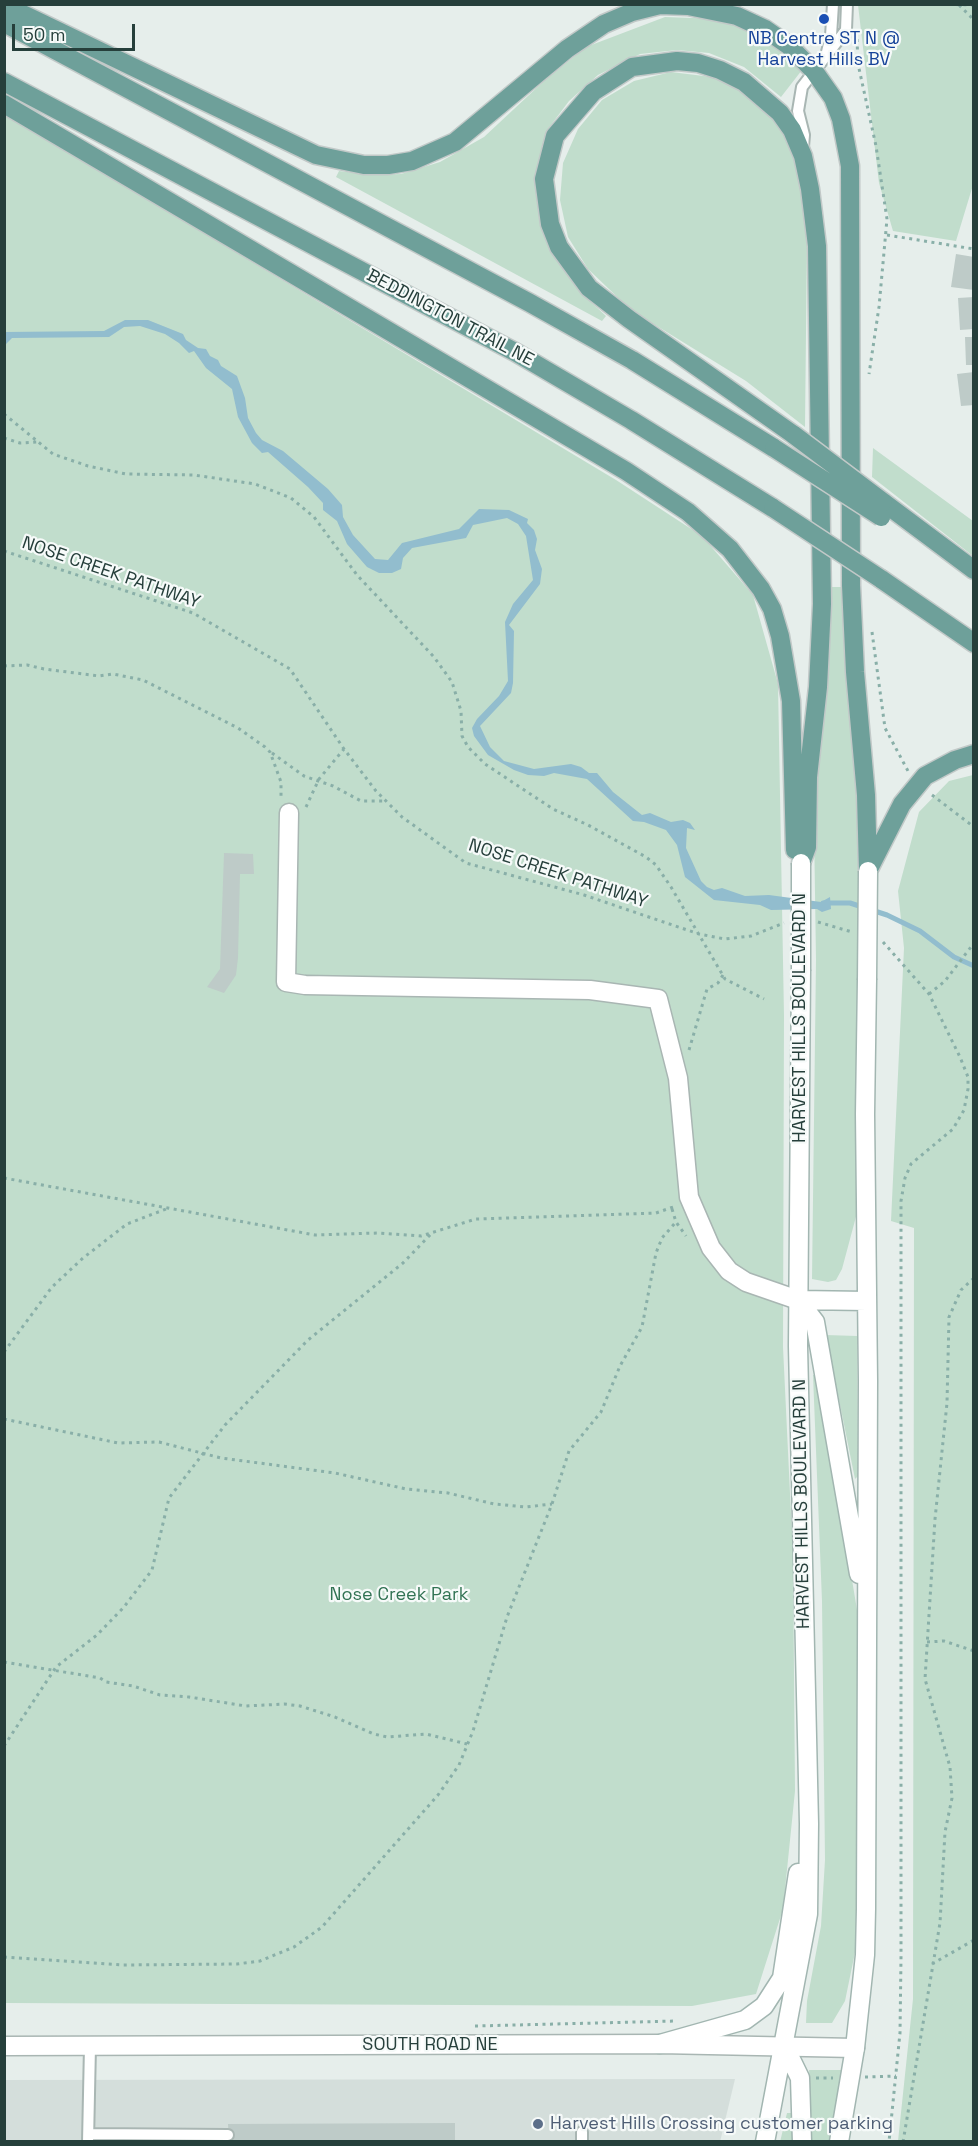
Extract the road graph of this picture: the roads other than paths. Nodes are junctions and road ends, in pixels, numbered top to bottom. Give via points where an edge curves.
1 (833, 4) edge
2 (846, 4) edge
3 (4, 5) edge
4 (4, 24) edge
5 (826, 57) junction
6 (814, 71) junction
7 (4, 82) edge
8 (4, 104) edge
9 (803, 156) junction
10 (882, 509) junction
11 (974, 570) edge
12 (974, 580) edge
13 (974, 643) edge
14 (974, 754) edge
15 (289, 813) road end
16 (801, 863) junction
17 (868, 871) junction
18 (798, 1300) junction
19 (867, 1301) junction
20 (867, 1627) junction
21 (809, 1833) junction
22 (660, 2044) junction
23 (784, 2045) junction
24 (4, 2046) edge
25 (90, 2046) junction
26 (855, 2048) junction
27 (228, 2135) dead end
28 (88, 2138) edge
29 (765, 2142) edge
30 (802, 2142) edge
31 (839, 2142) edge

1 - 5 lane
2 - 5 lane via 846,30
3 - 6 main road via 316,155 364,165 412,161 455,142 567,49 604,24 660,5 737,16 788,45
4 - 10 main road, bridge via 530,303
5 - 6 lane
6 - 9 lane via 799,98
6 - 17 main road via 833,98 841,119 850,166 851,585
7 - 13 main road, BEDDINGTON TRAIL NE, bridge via 515,352 773,508
8 - 16 main road via 626,471 688,512 730,549 761,589 780,636 791,701 795,852
9 - 10 main road, bridge via 780,113 744,82 698,63 677,61 632,68 612,77 573,113 555,136 544,178 550,224 559,247 589,288 794,435
9 - 16 main road via 817,246 822,604 808,777 807,847
10 - 11 main road
10 - 12 main road
14 - 17 main road via 925,776 902,804
15 - 18 main road via 286,982 590,990 658,999 678,1078 689,1197 711,1248 729,1271 746,1282
16 - 18 main road, HARVEST HILLS BOULEVARD N, bridge
17 - 19 main road, bridge
18 - 19 main road
18 - 20 main road via 815,1322
18 - 21 main road, HARVEST HILLS BOULEVARD N
19 - 20 main road
20 - 26 main road via 865,1955
21 - 22 main road via 800,1858 784,1967 774,1993 745,2020
21 - 23 main road, HARVEST HILLS BOULEVARD N via 808,1914
22 - 23 main road, SOUTH ROAD NE
22 - 25 main road, SOUTH ROAD NE
23 - 26 main road, SOUTH ROAD NE
23 - 29 main road, HARVEST HILLS BOULEVARD N
23 - 30 main road via 801,2078
24 - 25 main road, SOUTH ROAD NE
25 - 28 lane
26 - 31 main road
27 - 28 lane

